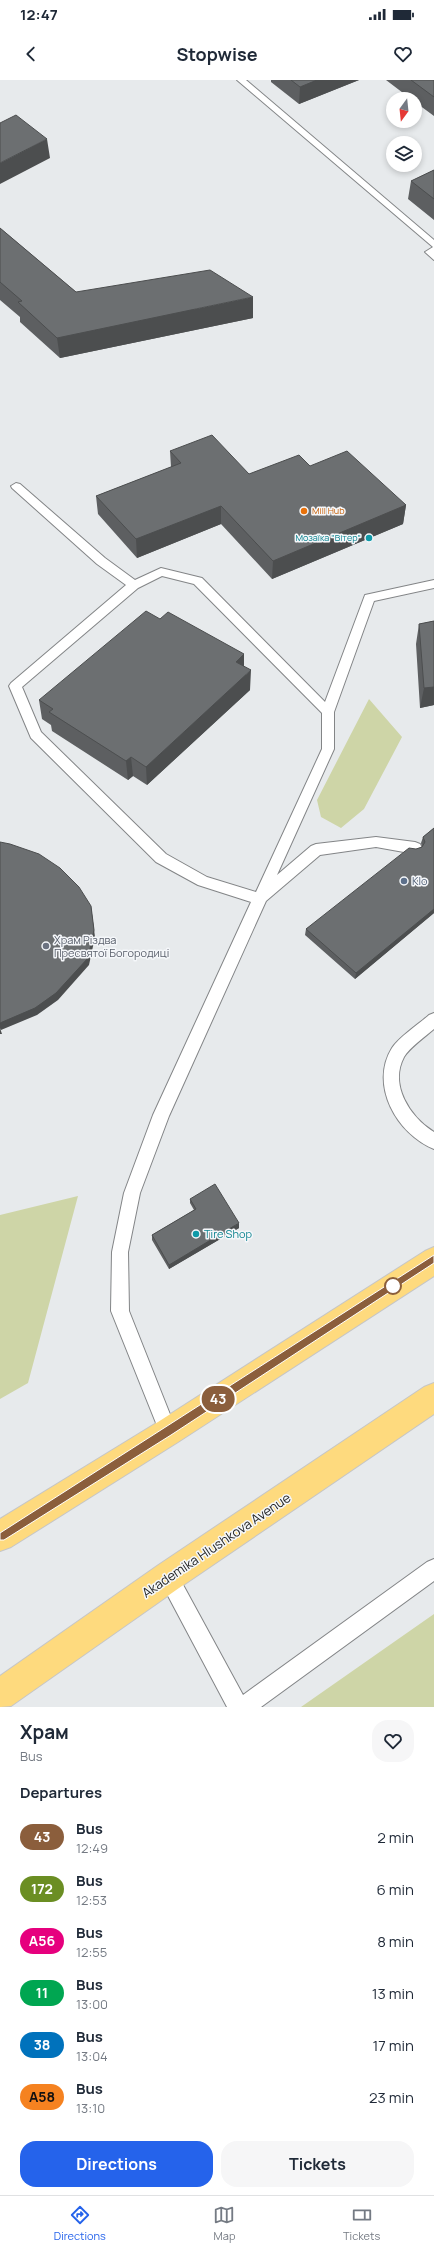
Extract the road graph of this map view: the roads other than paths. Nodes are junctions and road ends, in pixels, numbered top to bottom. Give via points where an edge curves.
1 (241, 80) edge
2 (434, 245) edge
3 (434, 250) edge
4 (434, 257) edge
5 (16, 486) dead end
6 (434, 584) edge
7 (134, 585) junction
8 (328, 712) junction
9 (415, 848) edge
10 (260, 899) junction
11 (434, 1020) edge
12 (434, 1141) edge
13 (434, 1260) edge
14 (434, 1397) edge
15 (168, 1432) junction
16 (0, 1536) edge
17 (434, 1569) edge
18 (168, 1577) junction
19 (8, 1695) edge
20 (238, 1707) edge
21 (244, 1707) edge

1 - 2 lane
3 - 4 lane via 429,252
5 - 7 lane via 102,561
6 - 8 lane via 369,598
7 - 8 lane via 160,572 198,581
7 - 10 lane via 15,686 36,735 161,858 202,881
8 - 10 lane via 328,749
9 - 10 lane via 376,842 316,850
10 - 15 lane via 160,1115 132,1193 120,1252 120,1311
11 - 12 lane via 398,1052 390,1079 398,1106 418,1131
13 - 15 highway
14 - 18 highway, Akademika Hlushkova Avenue
15 - 16 highway
17 - 21 lane
18 - 19 highway, Akademika Hlushkova Avenue
18 - 20 lane

